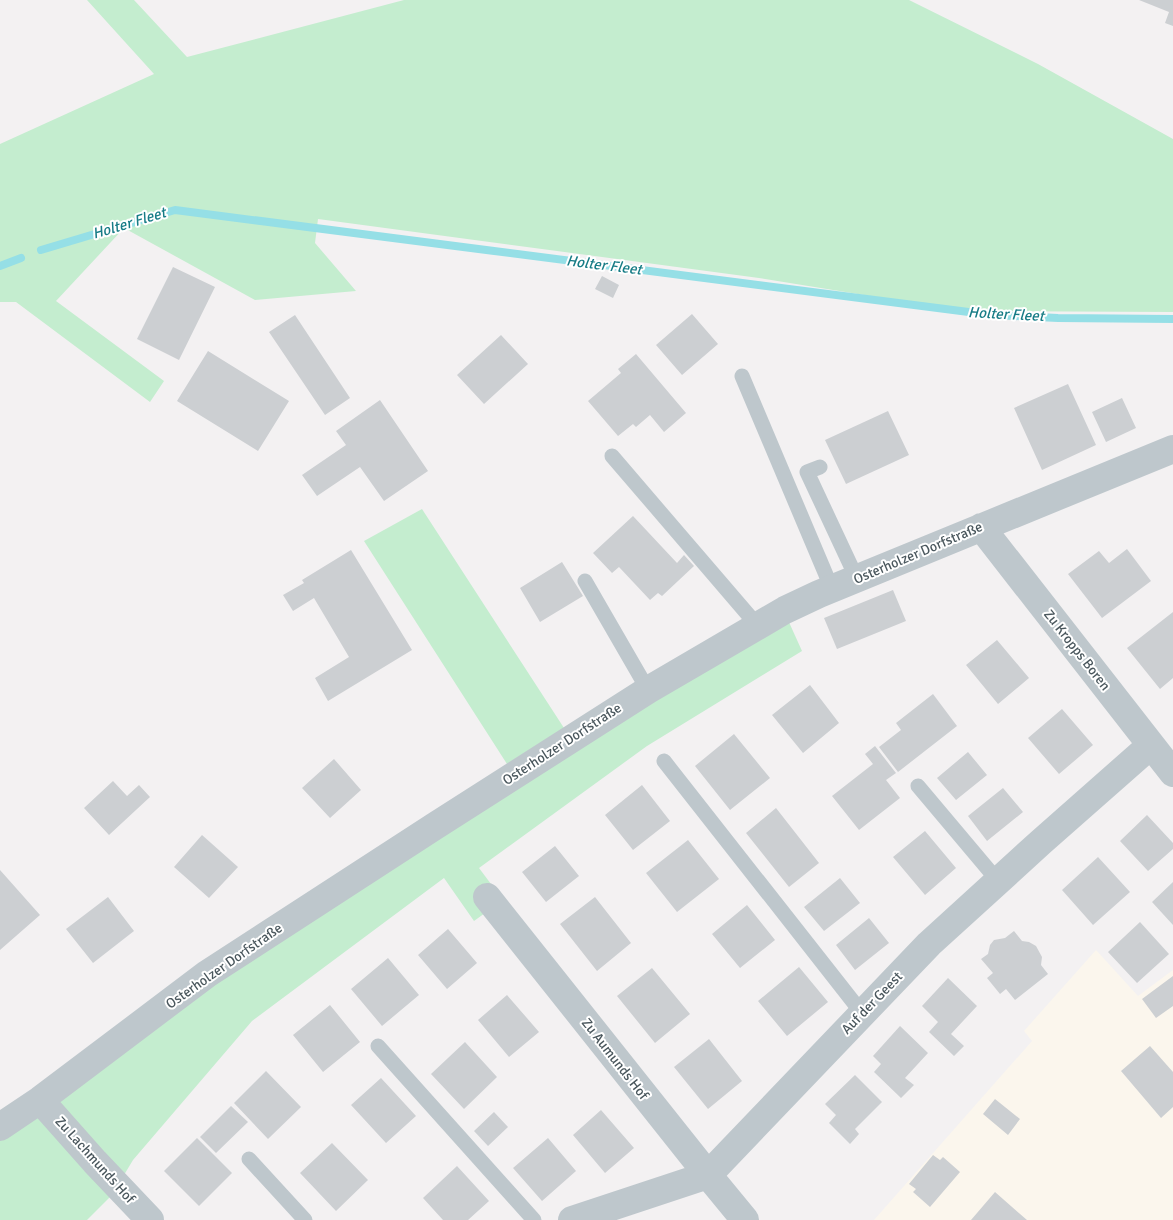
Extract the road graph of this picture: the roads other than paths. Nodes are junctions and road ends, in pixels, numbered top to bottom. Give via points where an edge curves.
1 (742, 376) dead end
2 (1173, 449) edge
3 (612, 456) dead end
4 (820, 467) dead end
5 (981, 527) junction
6 (856, 579) junction
7 (585, 581) dead end
8 (832, 589) junction
9 (757, 626) junction
10 (648, 690) junction
11 (1150, 745) junction
12 (664, 760) dead end
13 (1173, 773) edge
14 (918, 786) dead end
15 (998, 881) junction
16 (487, 897) dead end
17 (862, 1013) junction
18 (378, 1046) dead end
19 (40, 1100) junction
20 (0, 1126) edge
21 (249, 1160) dead end
22 (708, 1175) junction
23 (150, 1220) edge
24 (306, 1220) edge
25 (534, 1220) edge
26 (572, 1220) edge
27 (745, 1220) edge

1 - 8 lane
2 - 5 street, Osterholzer Dorfstraße
3 - 9 lane
4 - 6 lane via 807,472
5 - 6 street, Osterholzer Dorfstraße
5 - 11 street, Zu Kropps Boren
6 - 8 street, Osterholzer Dorfstraße
7 - 10 lane
8 - 9 street, Osterholzer Dorfstraße
9 - 10 street, Osterholzer Dorfstraße
10 - 19 street, Osterholzer Dorfstraße via 207,974
11 - 13 street, Zu Kropps Boren
11 - 15 street, Auf der Geest
12 - 17 lane
14 - 15 lane
15 - 17 street, Auf der Geest via 929,944
16 - 22 street, Zu Aumunds Hof
17 - 22 street, Auf der Geest
18 - 25 lane
19 - 20 street, Osterholzer Dorfstraße
19 - 23 street, Zu Lachmunds Hof
21 - 24 lane
22 - 26 street, Auf der Geest
22 - 27 street, Zu Aumunds Hof

